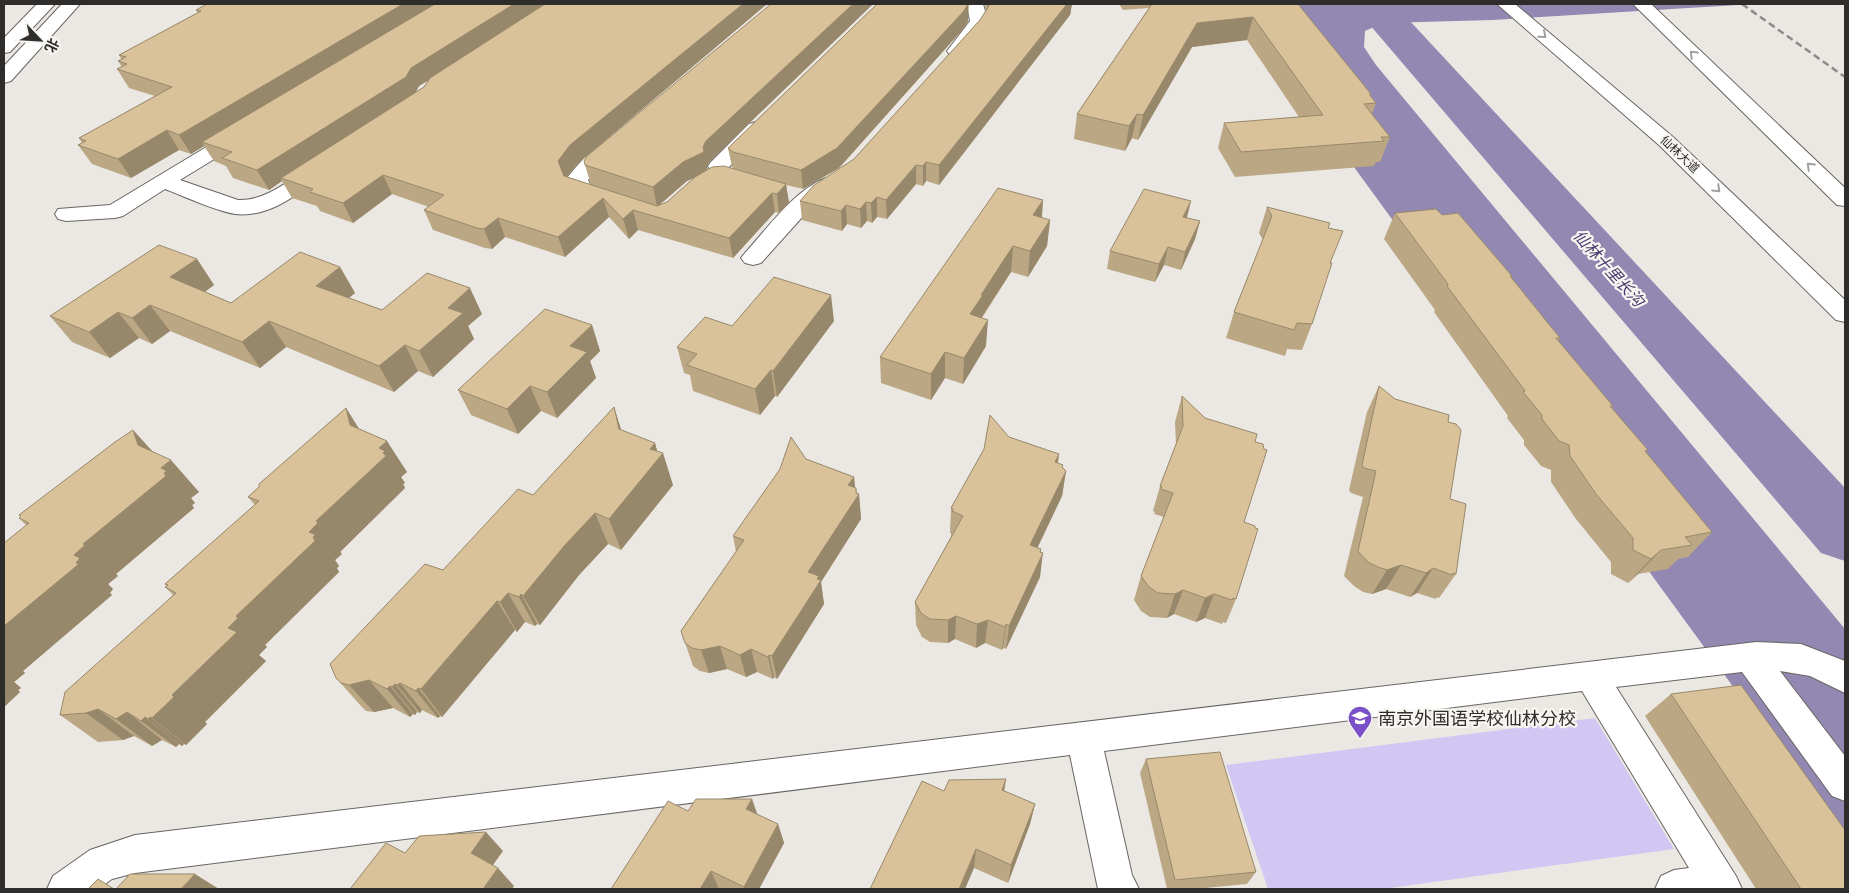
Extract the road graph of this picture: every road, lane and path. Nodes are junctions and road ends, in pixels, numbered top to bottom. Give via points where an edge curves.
1 (46, 4) edge
2 (71, 4) edge
3 (975, 4) edge
4 (1505, 4) edge
5 (1641, 4) edge
6 (4, 48) edge
7 (946, 62) edge
8 (4, 77) edge
9 (771, 113) edge
10 (255, 126) edge
11 (630, 131) edge
12 (333, 161) edge
13 (847, 173) edge
14 (728, 177) junction
15 (705, 180) edge
16 (163, 182) junction
17 (763, 187) edge
18 (1845, 200) edge
19 (626, 206) edge
20 (66, 214) dead end
21 (753, 258) dead end
22 (1845, 314) edge
23 (1750, 656) junction
24 (1591, 676) junction
25 (1845, 678) edge
26 (1084, 738) junction
27 (1845, 784) edge
28 (1721, 886) edge
29 (66, 889) edge
30 (1120, 889) edge
31 (1674, 889) edge

1 - 6 main road
2 - 8 main road
3 - 7 main road via 979,16 976,27
4 -> 22 main road, 仙林大道 via 1666,140
18 -> 5 main road
9 - 14 main road via 721,161 719,171
10 - 16 main road
11 - 19 main road via 584,170 577,180 584,192
12 - 16 main road via 274,199 253,207 235,207
13 - 21 main road via 798,197
14 - 15 main road
14 - 17 main road
16 - 20 main road via 115,211
23 - 24 main road
23 - 25 main road via 1793,657 1815,663
23 - 27 main road
24 - 26 main road
24 - 28 main road
26 - 29 main road via 135,854 103,863
26 - 30 main road via 1116,888
28 - 31 main road

